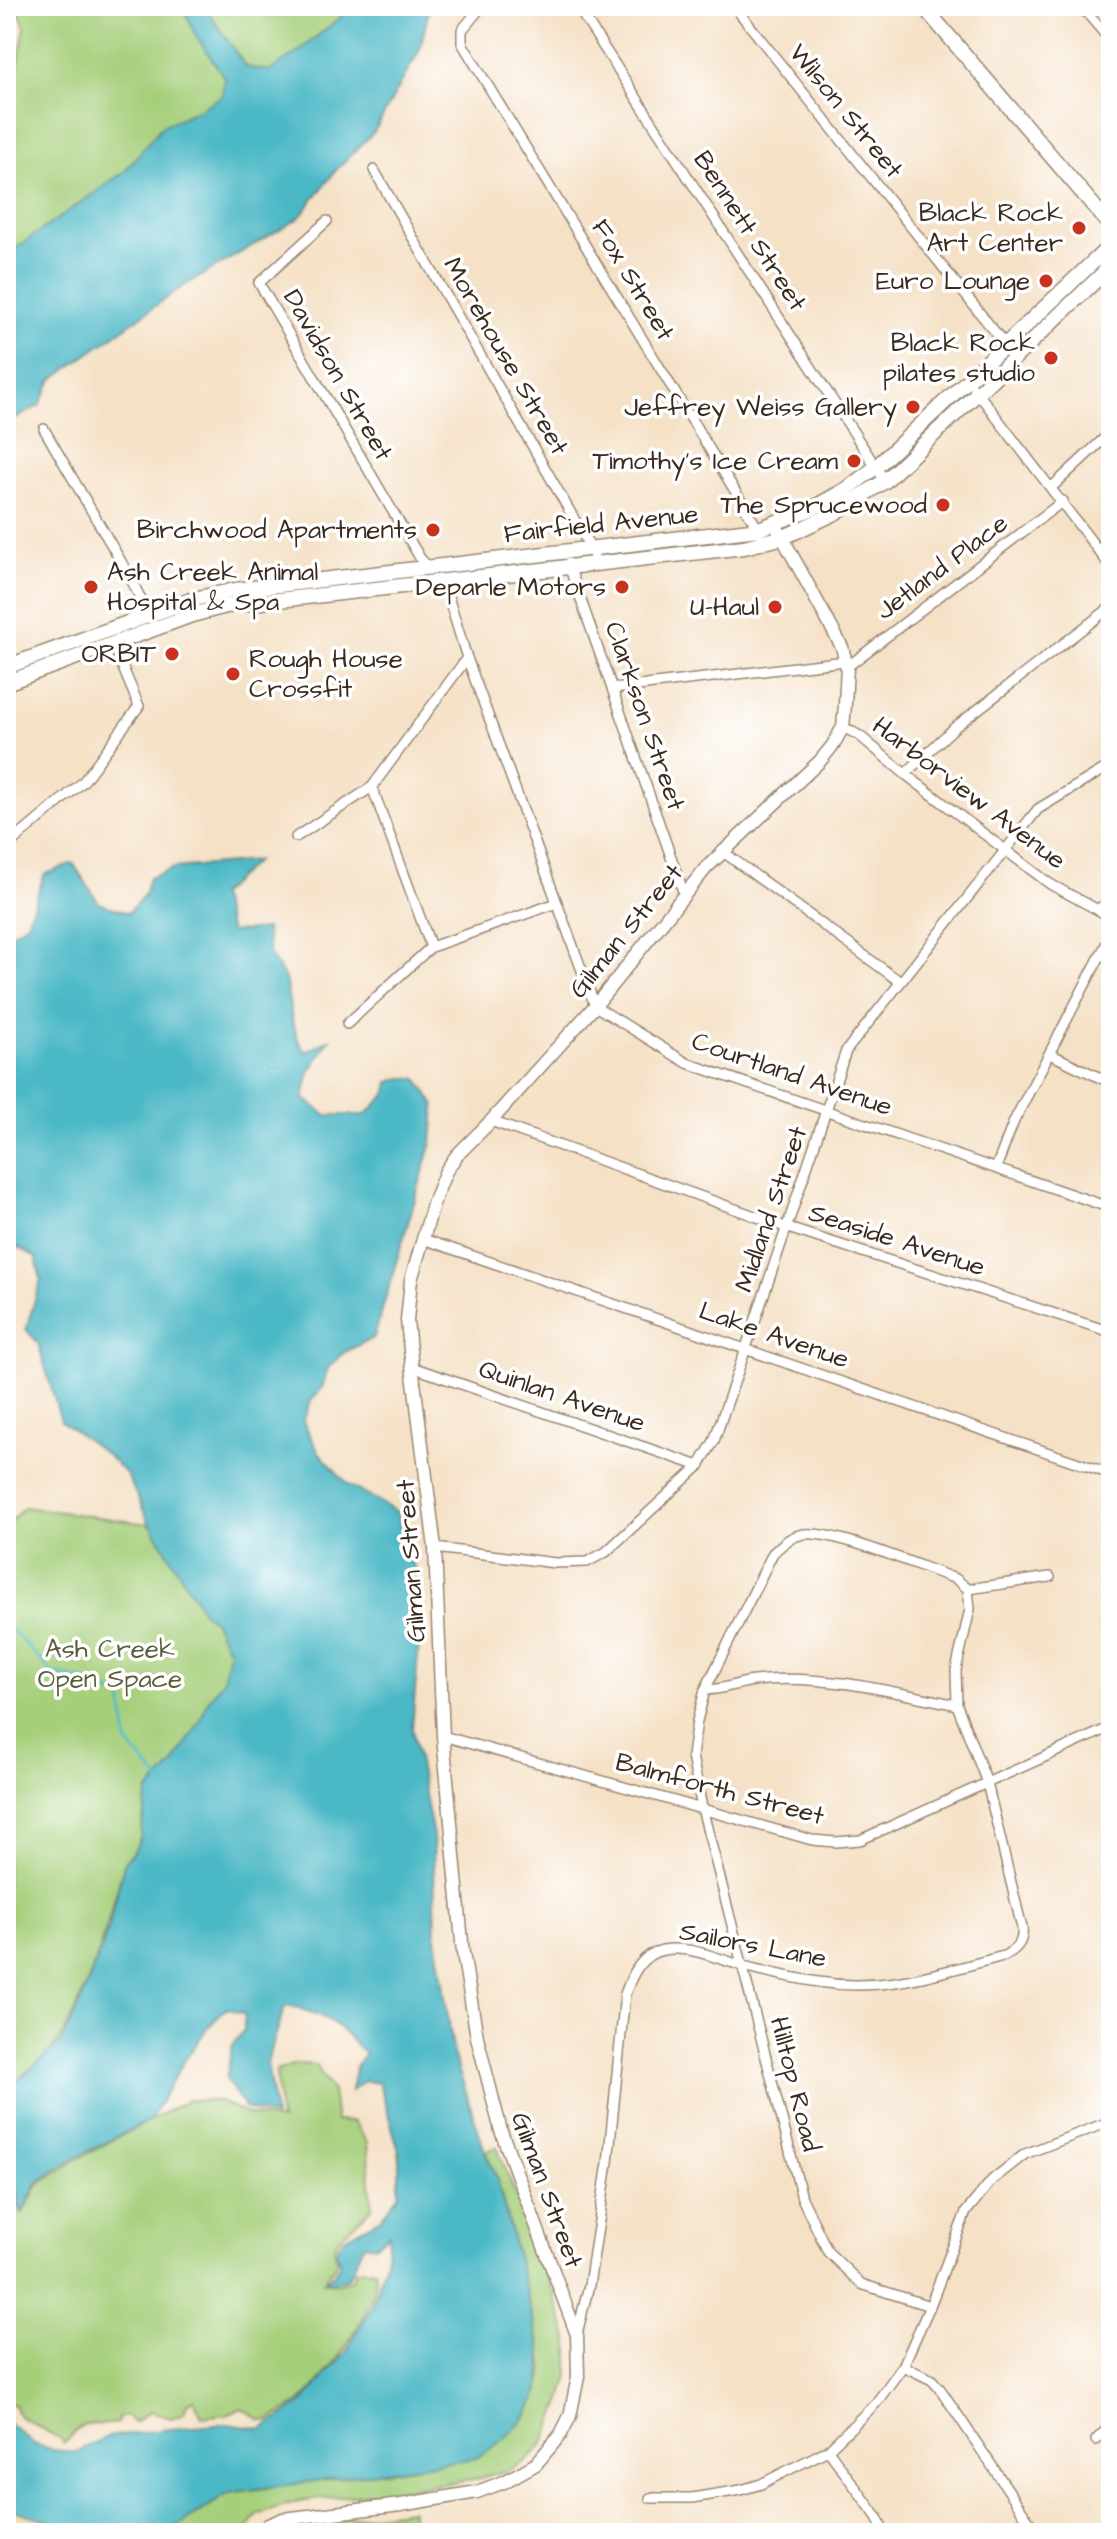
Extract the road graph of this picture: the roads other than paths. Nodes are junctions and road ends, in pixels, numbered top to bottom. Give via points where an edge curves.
1 (482, 6) edge
2 (577, 6) edge
3 (734, 6) edge
4 (923, 6) edge
5 (1081, 6) edge
6 (1111, 41) edge
7 (374, 170) dead end
8 (327, 221) dead end
9 (1111, 226) edge
10 (1111, 245) edge
11 (1111, 266) edge
12 (1010, 350) junction
13 (972, 386) junction
14 (44, 429) dead end
15 (1111, 432) edge
16 (876, 467) junction
17 (885, 481) junction
18 (1052, 487) junction
19 (1063, 501) junction
20 (775, 524) junction
21 (762, 536) junction
22 (784, 537) junction
23 (594, 557) junction
24 (567, 560) junction
25 (1111, 567) edge
26 (428, 568) junction
27 (440, 581) junction
28 (352, 584) junction
29 (1111, 607) edge
30 (152, 622) junction
31 (110, 637) junction
32 (467, 658) junction
33 (846, 664) junction
34 (11, 674) edge
35 (613, 689) junction
36 (843, 727) junction
37 (1111, 765) edge
38 (905, 774) junction
39 (372, 787) junction
40 (296, 837) dead end
41 (6, 847) edge
42 (1005, 850) junction
43 (722, 851) junction
44 (684, 894) junction
45 (1111, 902) edge
46 (557, 903) junction
47 (1097, 909) junction
48 (1111, 917) edge
49 (1111, 935) edge
50 (431, 947) junction
51 (899, 981) junction
52 (595, 1006) junction
53 (347, 1024) dead end
54 (1050, 1054) junction
55 (1111, 1083) edge
56 (828, 1111) junction
57 (491, 1121) junction
58 (996, 1168) junction
59 (1111, 1208) edge
60 (788, 1228) junction
61 (423, 1239) junction
62 (1111, 1332) edge
63 (746, 1348) junction
64 (412, 1367) junction
65 (699, 1466) junction
66 (1111, 1474) edge
67 (435, 1548) junction
68 (1050, 1577) dead end
69 (968, 1589) junction
70 (705, 1690) junction
71 (957, 1705) junction
72 (1111, 1727) edge
73 (443, 1736) junction
74 (987, 1783) junction
75 (702, 1808) junction
76 (742, 1966) junction
77 (1111, 2121) edge
78 (930, 2306) junction
79 (577, 2335) junction
80 (903, 2366) junction
81 (1111, 2425) edge
82 (1096, 2440) dead end
83 (828, 2450) junction
84 (650, 2498) dead end
85 (264, 2529) edge
86 (884, 2533) edge
87 (1037, 2533) edge

1 - 21 street, Fox Street via 462,30 462,43
2 - 16 street, Bennett Street
3 - 12 street, Wilson Street
4 - 9 main road
5 - 6 street
7 - 23 street, Morehouse Street
8 - 26 street, Davidson Street via 259,283
10 - 12 main road, Fairfield Avenue
11 - 12 main road, Fairfield Avenue
12 - 13 main road, Fairfield Avenue
13 - 16 main road, Fairfield Avenue
13 - 17 main road, Fairfield Avenue
13 - 18 street
14 - 30 street
15 - 18 street
16 - 17 street, Bennett Street
16 - 20 main road, Fairfield Avenue via 813,508
17 - 22 main road, Fairfield Avenue
18 - 19 street
19 - 25 street
19 - 33 street, Jetland Place
20 - 21 main road, Fairfield Avenue
20 - 22 street
21 - 22 main road, Fairfield Avenue
21 - 23 main road, Fairfield Avenue
22 - 33 street via 837,636
23 - 24 main road, Fairfield Avenue
24 - 26 main road, Fairfield Avenue
24 - 27 main road, Fairfield Avenue
24 - 35 street, Clarkson Street
26 - 27 street
26 - 28 main road, Fairfield Avenue
27 - 28 main road, Fairfield Avenue
27 - 32 street
28 - 30 main road, Fairfield Avenue via 194,599
29 - 38 street via 955,727
30 - 31 main road, Fairfield Avenue
31 - 34 main road, Fairfield Avenue
31 - 41 street via 139,706 83,782
32 - 39 street
32 - 46 street
33 - 35 street
33 - 36 street
35 - 44 street, Clarkson Street
36 - 38 street, Harborview Avenue
36 - 43 street, Gilman Street via 820,761
37 - 42 street, Midland Street via 1038,809
38 - 42 street, Harborview Avenue
39 - 40 street
39 - 50 street
42 - 47 street, Harborview Avenue via 1050,884
42 - 51 street, Midland Street
43 - 44 street, Gilman Street
43 - 51 street
44 - 52 street, Gilman Street
45 - 47 street
46 - 50 street
46 - 52 street
47 - 48 street, Harborview Avenue
49 - 54 street
50 - 53 street
51 - 56 street, Midland Street via 846,1051
52 - 56 street, Courtland Avenue via 687,1063
52 - 57 street, Gilman Street
54 - 55 street
54 - 58 street
56 - 58 street, Courtland Avenue
56 - 60 street, Midland Street
57 - 60 street, Seaside Avenue
57 - 61 street, Gilman Street via 446,1171
58 - 59 street, Courtland Avenue
60 - 62 street, Seaside Avenue
60 - 63 street, Midland Street
61 - 63 street, Lake Avenue
61 - 64 street, Gilman Street via 407,1320
63 - 65 street, Midland Street via 714,1441
63 - 66 street, Lake Avenue
64 - 65 street, Quinlan Avenue
64 - 67 street, Gilman Street
65 - 67 street, Midland Street via 606,1552 587,1562
67 - 73 street, Gilman Street
68 - 69 street
69 - 70 street, Hilltop Road via 956,1579 836,1537 806,1533 788,1539 773,1553
69 - 71 street via 970,1609 956,1670
70 - 71 street via 754,1681 857,1684
70 - 75 street, Hilltop Road via 692,1756
71 - 74 street
72 - 74 street, Balmforth Street
73 - 75 street, Balmforth Street
73 - 79 street, Gilman Street via 463,1953 477,2037 501,2131
74 - 75 street, Balmforth Street via 860,1840 812,1840
74 - 76 street, Sailors Lane via 1022,1928 1016,1949 887,1985 818,1982
75 - 76 street, Hilltop Road
76 - 78 street, Hilltop Road via 802,2198 828,2252 861,2284
76 - 79 street, Sailors Lane via 682,1949 660,1950 635,1969 625,1994 608,2163
77 - 78 street via 1025,2154 992,2180 966,2212
78 - 80 street
79 - 85 street, Gilman Street via 578,2377 570,2416 549,2451 521,2474 477,2492 304,2515
80 - 83 street via 876,2403
80 - 87 street via 941,2390
81 - 82 street
83 - 84 street via 741,2490
83 - 86 street

